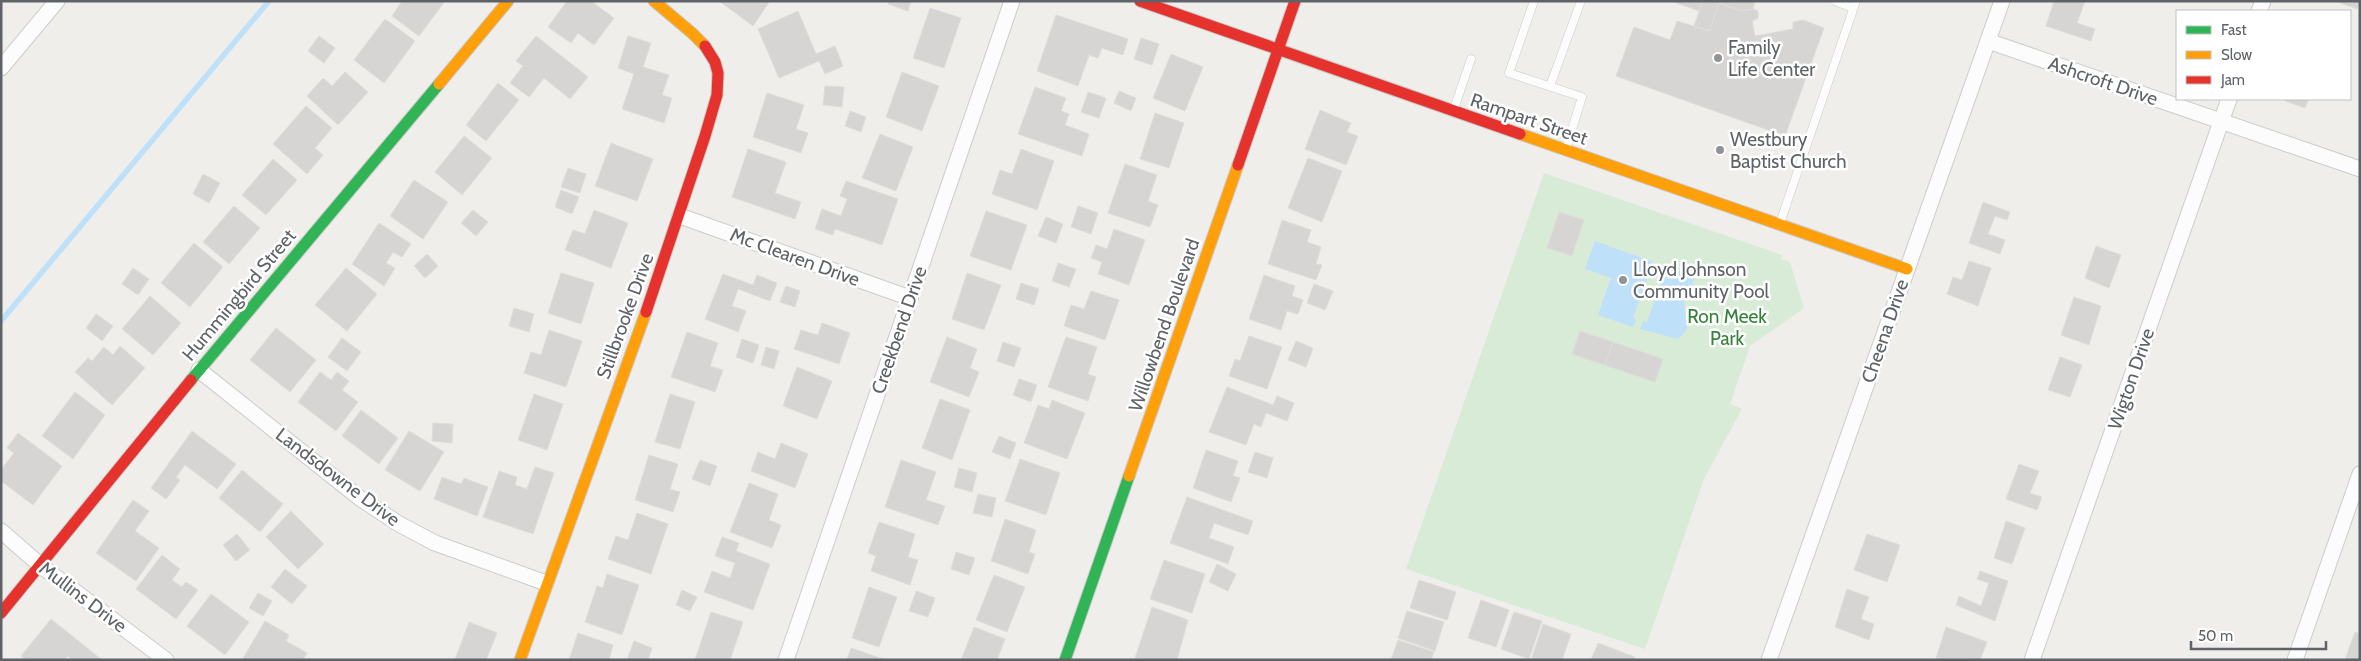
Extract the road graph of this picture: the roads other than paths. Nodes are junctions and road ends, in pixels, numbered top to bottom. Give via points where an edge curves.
1 (57, 1) edge
2 (508, 1) edge
3 (654, 1) edge
4 (1012, 1) edge
5 (1140, 1) edge
6 (1295, 1) edge
7 (1534, 1) edge
8 (1581, 1) edge
9 (1835, 1) edge
10 (2002, 1) edge
11 (1855, 5) edge
12 (1988, 41) junction
13 (1278, 50) junction
14 (1471, 59) dead end
15 (1, 68) edge
16 (1550, 86) junction
17 (2229, 100) edge
18 (1453, 111) junction
19 (2221, 122) junction
20 (1566, 150) junction
21 (2360, 169) edge
22 (680, 216) junction
23 (1779, 225) junction
24 (1907, 270) junction
25 (910, 298) junction
26 (199, 370) junction
27 (2360, 474) edge
28 (1, 531) edge
29 (40, 565) junction
30 (546, 583) junction
31 (1, 613) edge
32 (166, 660) edge
33 (520, 660) edge
34 (786, 660) edge
35 (1065, 660) edge
36 (1769, 660) edge
37 (2032, 660) edge
38 (2295, 660) edge

1 - 15 street
2 - 26 street, Hummingbird Street
3 - 22 street, Stillbrooke Drive via 701,41 718,73 718,94
4 - 25 street, Creekbend Drive
5 - 13 street, Rampart Street
6 - 13 street, Willowbend Boulevard
7 - 16 lane via 1508,73
8 - 16 lane
9 - 11 lane
10 - 12 street, Cheena Drive
11 - 23 lane
12 - 19 street, Ashcroft Drive
12 - 24 street, Cheena Drive
13 - 18 street, Rampart Street
13 - 35 street, Willowbend Boulevard
14 - 18 lane
16 - 20 lane via 1582,97
17 - 19 street, Wigton Drive
18 - 20 street, Rampart Street
19 - 21 street, Ashcroft Drive
19 - 37 street, Wigton Drive
20 - 23 street, Rampart Street
22 - 25 street, Mc Clearen Drive
22 - 30 street, Stillbrooke Drive
23 - 24 street, Rampart Street
24 - 36 street, Cheena Drive
25 - 34 street, Creekbend Drive
26 - 29 street, Hummingbird Street
26 - 30 street, Landsdowne Drive via 361,499 399,524 435,543
27 - 38 street
28 - 29 street, Mullins Drive
29 - 31 street, Hummingbird Street
29 - 32 street, Mullins Drive
30 - 33 street, Stillbrooke Drive

